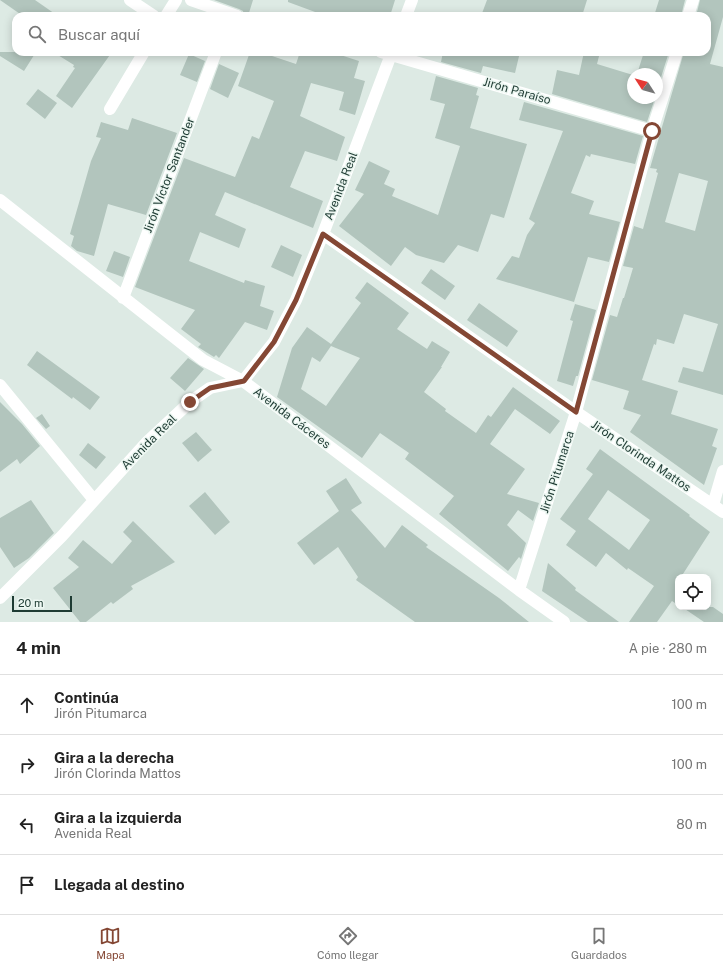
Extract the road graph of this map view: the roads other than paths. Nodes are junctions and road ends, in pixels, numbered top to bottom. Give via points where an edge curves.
1 (130, 0) edge
2 (176, 0) edge
3 (191, 0) edge
4 (412, 0) edge
5 (693, 0) edge
6 (148, 12) edge
7 (168, 12) edge
8 (224, 12) edge
9 (408, 12) edge
10 (689, 12) edge
11 (142, 56) edge
12 (214, 56) edge
13 (387, 56) edge
14 (398, 56) edge
15 (676, 56) edge
16 (110, 109) dead end
17 (652, 131) junction
18 (0, 200) edge
19 (323, 234) junction
20 (123, 298) junction
21 (244, 381) junction
22 (0, 385) edge
23 (576, 412) junction
24 (723, 471) edge
25 (94, 500) junction
26 (718, 508) edge
27 (519, 590) junction
28 (0, 598) edge
29 (564, 622) edge

1 - 6 street
2 - 7 street
3 - 8 street
4 - 9 street
5 - 10 street
11 - 16 street
12 - 20 street, Jirón Víctor Santander
13 - 19 street, Avenida Real
14 - 17 street, Jirón Paraíso
15 - 17 street, Jirón Pitumarca
17 - 23 street, Jirón Pitumarca
18 - 20 street, Avenida Cáceres
19 - 21 street, Avenida Real via 296,300 274,342
19 - 23 street, Jirón Clorinda Mattos
20 - 21 street, Avenida Cáceres via 203,360
21 - 25 street, Avenida Real via 210,388 190,402 146,443
21 - 27 street, Avenida Cáceres
22 - 25 street
23 - 26 street, Jirón Clorinda Mattos
23 - 27 street, Jirón Pitumarca
24 - 26 street
25 - 28 street, Avenida Real
27 - 29 street, Avenida Cáceres

